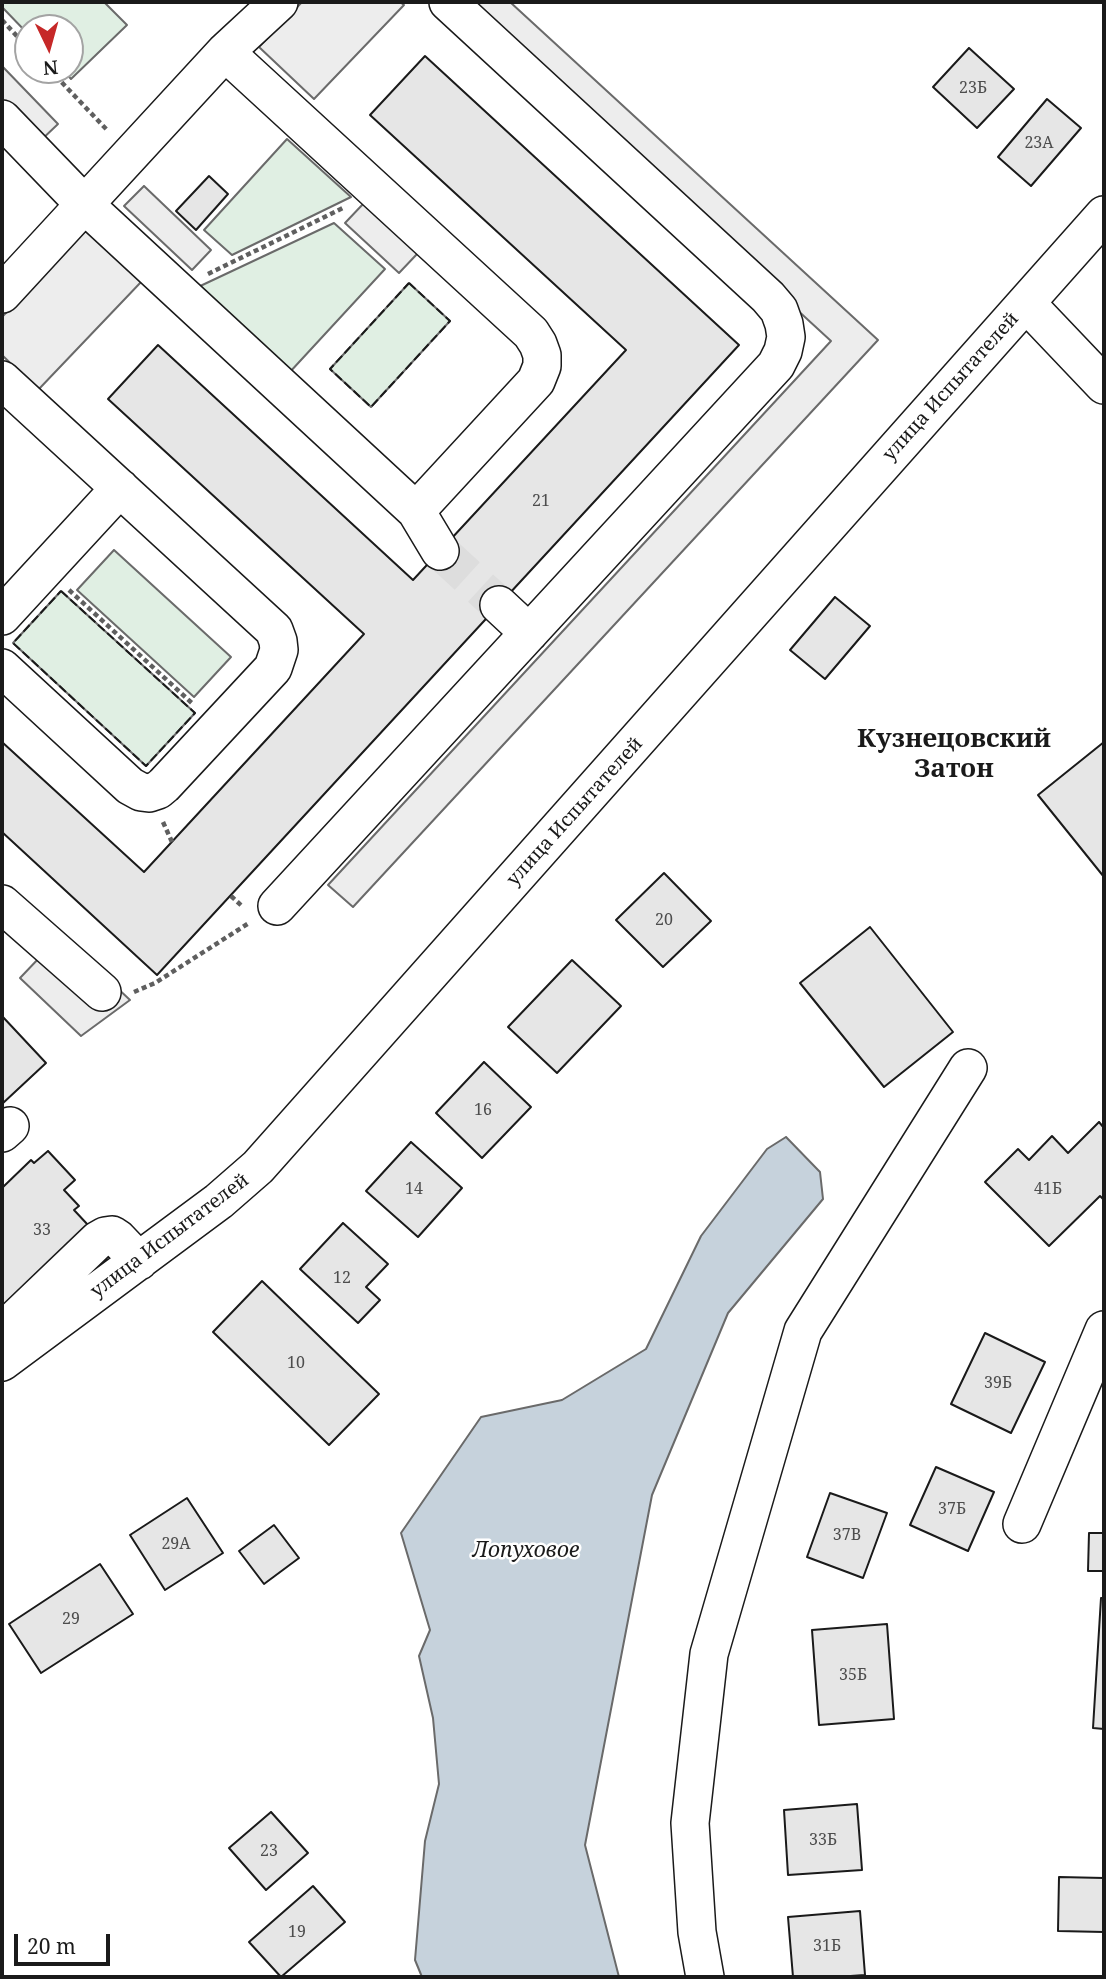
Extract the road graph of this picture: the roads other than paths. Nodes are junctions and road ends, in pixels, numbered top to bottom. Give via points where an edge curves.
1 (279, 2) edge
2 (448, 2) edge
3 (225, 52) junction
4 (2, 119) edge
5 (84, 204) junction
6 (1104, 215) edge
7 (2, 293) edge
8 (1026, 303) junction
9 (2, 380) edge
10 (1104, 385) edge
11 (120, 488) junction
12 (416, 511) junction
13 (440, 551) tunnel mouth
14 (499, 605) tunnel mouth
15 (2, 616) edge
16 (529, 633) junction
17 (2, 668) edge
18 (2, 904) edge
19 (277, 906) road end
20 (102, 992) road end
21 (968, 1068) dead end
22 (139, 1261) junction
23 (1104, 1330) edge
24 (2, 1332) edge
25 (2, 1362) edge
26 (1022, 1524) dead end
27 (705, 1977) edge

1 - 3 street
2 - 16 street via 768,297 785,324 783,351 776,365
3 - 5 street
3 - 12 street via 538,344 542,366 536,381
4 - 5 street
5 - 7 street
5 - 12 street
6 - 8 street, улица Испытателей
8 - 10 street
8 - 22 street, улица Испытателей via 275,1149 219,1201
9 - 11 street
11 - 15 street
11 - 17 street via 274,631 279,650 273,668 164,785 141,792
12 - 13 street
14 - 16 street
16 - 19 street
18 - 20 street
21 - 27 street via 803,1331 709,1654 690,1823 696,1932
22 - 24 street via 118,1239 105,1236
22 - 25 street, улица Испытателей
23 - 26 street

